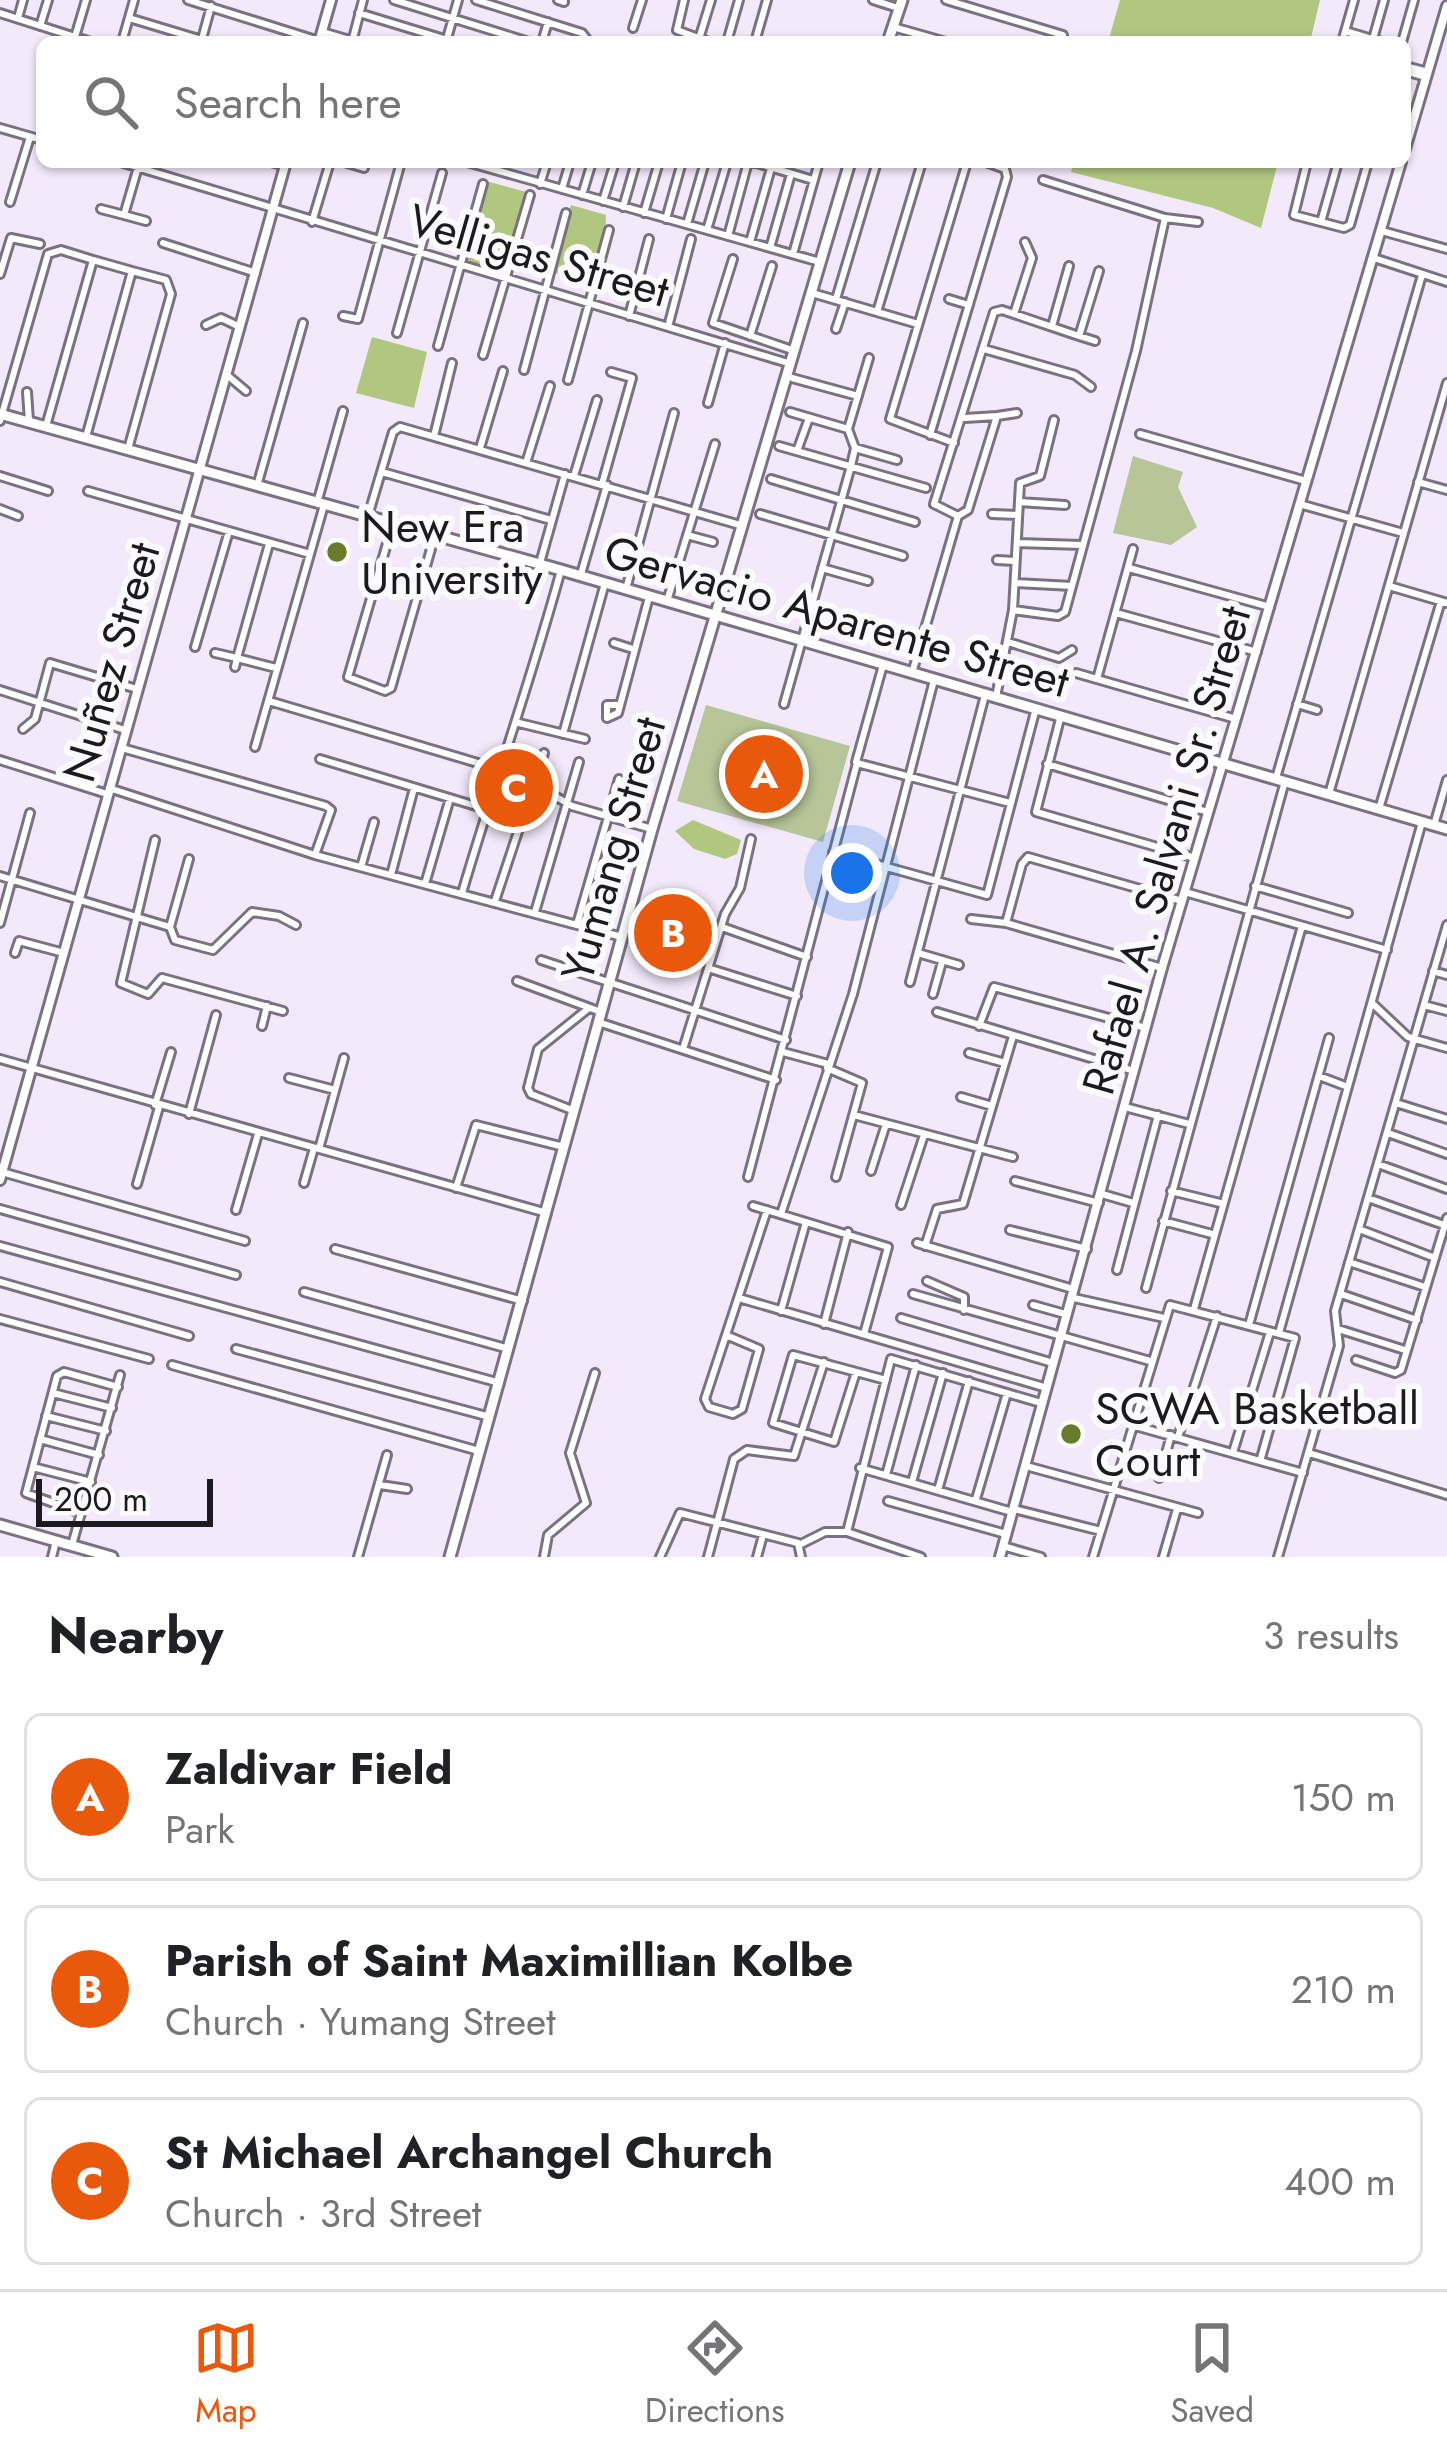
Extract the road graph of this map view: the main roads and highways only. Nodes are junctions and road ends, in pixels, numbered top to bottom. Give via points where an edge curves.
1 (901, 4) edge
2 (890, 36) edge
3 (848, 168) edge
4 (1, 417) edge
5 (715, 616) junction
6 (1447, 829) edge
7 (0, 1525) edge
8 (76, 1550) edge
9 (112, 1557) edge
10 (450, 1557) edge

1 - 2 main road
3 - 5 main road, Yumang Street
4 - 5 main road, Gervacio Aparente Street
5 - 6 main road, Gervacio Aparente Street
5 - 10 main road, Yumang Street
7 - 8 main road
8 - 9 main road

